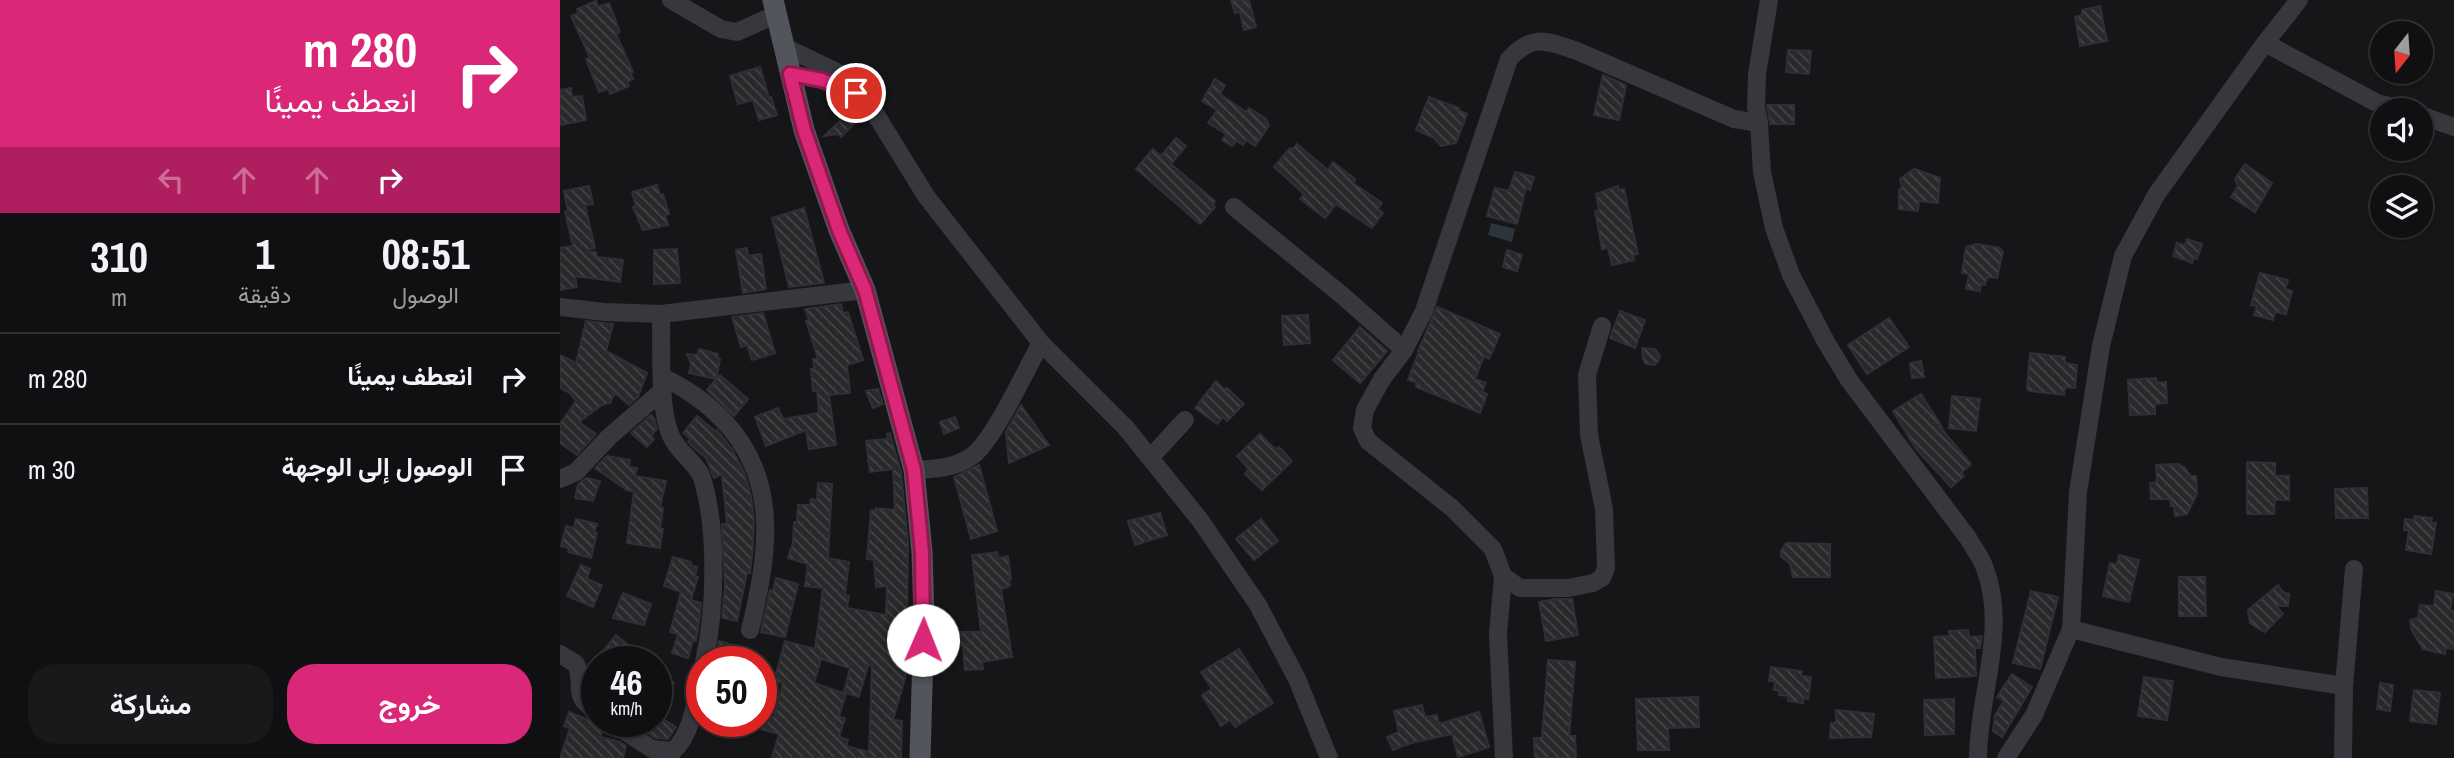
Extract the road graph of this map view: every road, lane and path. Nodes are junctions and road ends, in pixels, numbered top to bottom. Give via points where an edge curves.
1 (671, 0) edge
2 (1769, 0) edge
3 (2299, 0) edge
4 (774, 7) edge
5 (2265, 43) junction
6 (785, 47) junction
7 (790, 74) junction
8 (856, 93) junction
9 (2370, 99) edge
10 (2433, 120) edge
11 (1759, 123) junction
12 (2454, 127) edge
13 (1234, 207) dead end
14 (865, 290) junction
15 (560, 307) edge
16 (661, 314) junction
17 (1602, 326) dead end
18 (1041, 343) junction
19 (1404, 350) junction
20 (662, 383) junction
21 (1185, 421) dead end
22 (1150, 458) junction
23 (914, 470) junction
24 (560, 479) edge
25 (2354, 569) dead end
26 (1503, 576) junction
27 (2071, 629) junction
28 (750, 630) dead end
29 (706, 646) edge
30 (560, 654) edge
31 (2344, 686) junction
32 (581, 698) edge
33 (686, 731) edge
34 (634, 737) edge
35 (663, 755) edge
36 (920, 758) edge
37 (1329, 758) edge
38 (1504, 758) edge
39 (1978, 758) edge
40 (2006, 758) edge
41 (2343, 758) edge

1 - 4 street via 721,29 737,32
2 - 11 street via 1757,74
3 - 5 street
4 - 6 main road
5 - 9 street
5 - 27 street via 2156,195 2123,256 2101,346 2078,492
6 - 7 main road
6 - 8 street via 839,73
7 - 8 street
7 - 14 main road via 804,130
8 - 18 street via 873,110 926,196
10 - 12 street
11 - 19 street via 1734,119 1553,43 1536,41 1521,46 1510,59 1434,285
11 - 39 street via 1762,172 1774,228 1797,286 1849,380 1968,538 1983,565 1994,616
13 - 19 street
14 - 16 street
14 - 23 main road
15 - 16 street
16 - 20 street
17 - 26 street via 1587,375 1589,435 1604,509 1606,568 1602,578 1593,583 1569,588 1520,588
18 - 22 street
18 - 23 street via 974,455 955,465
19 - 26 street via 1365,410 1362,428 1368,441 1452,508 1493,549
20 - 24 street via 576,472
20 - 28 street via 683,386 717,414 754,463 765,505 766,534 765,562
20 - 29 street via 670,435 701,475 708,503 713,577
21 - 22 street
22 - 37 street via 1200,520 1258,605 1297,679
23 - 36 main road via 924,618
25 - 31 street
26 - 38 street via 1498,634
27 - 31 street via 2221,667
27 - 40 street via 2034,715
30 - 32 street via 576,664
31 - 41 street
33 - 35 street via 679,745
34 - 35 street

